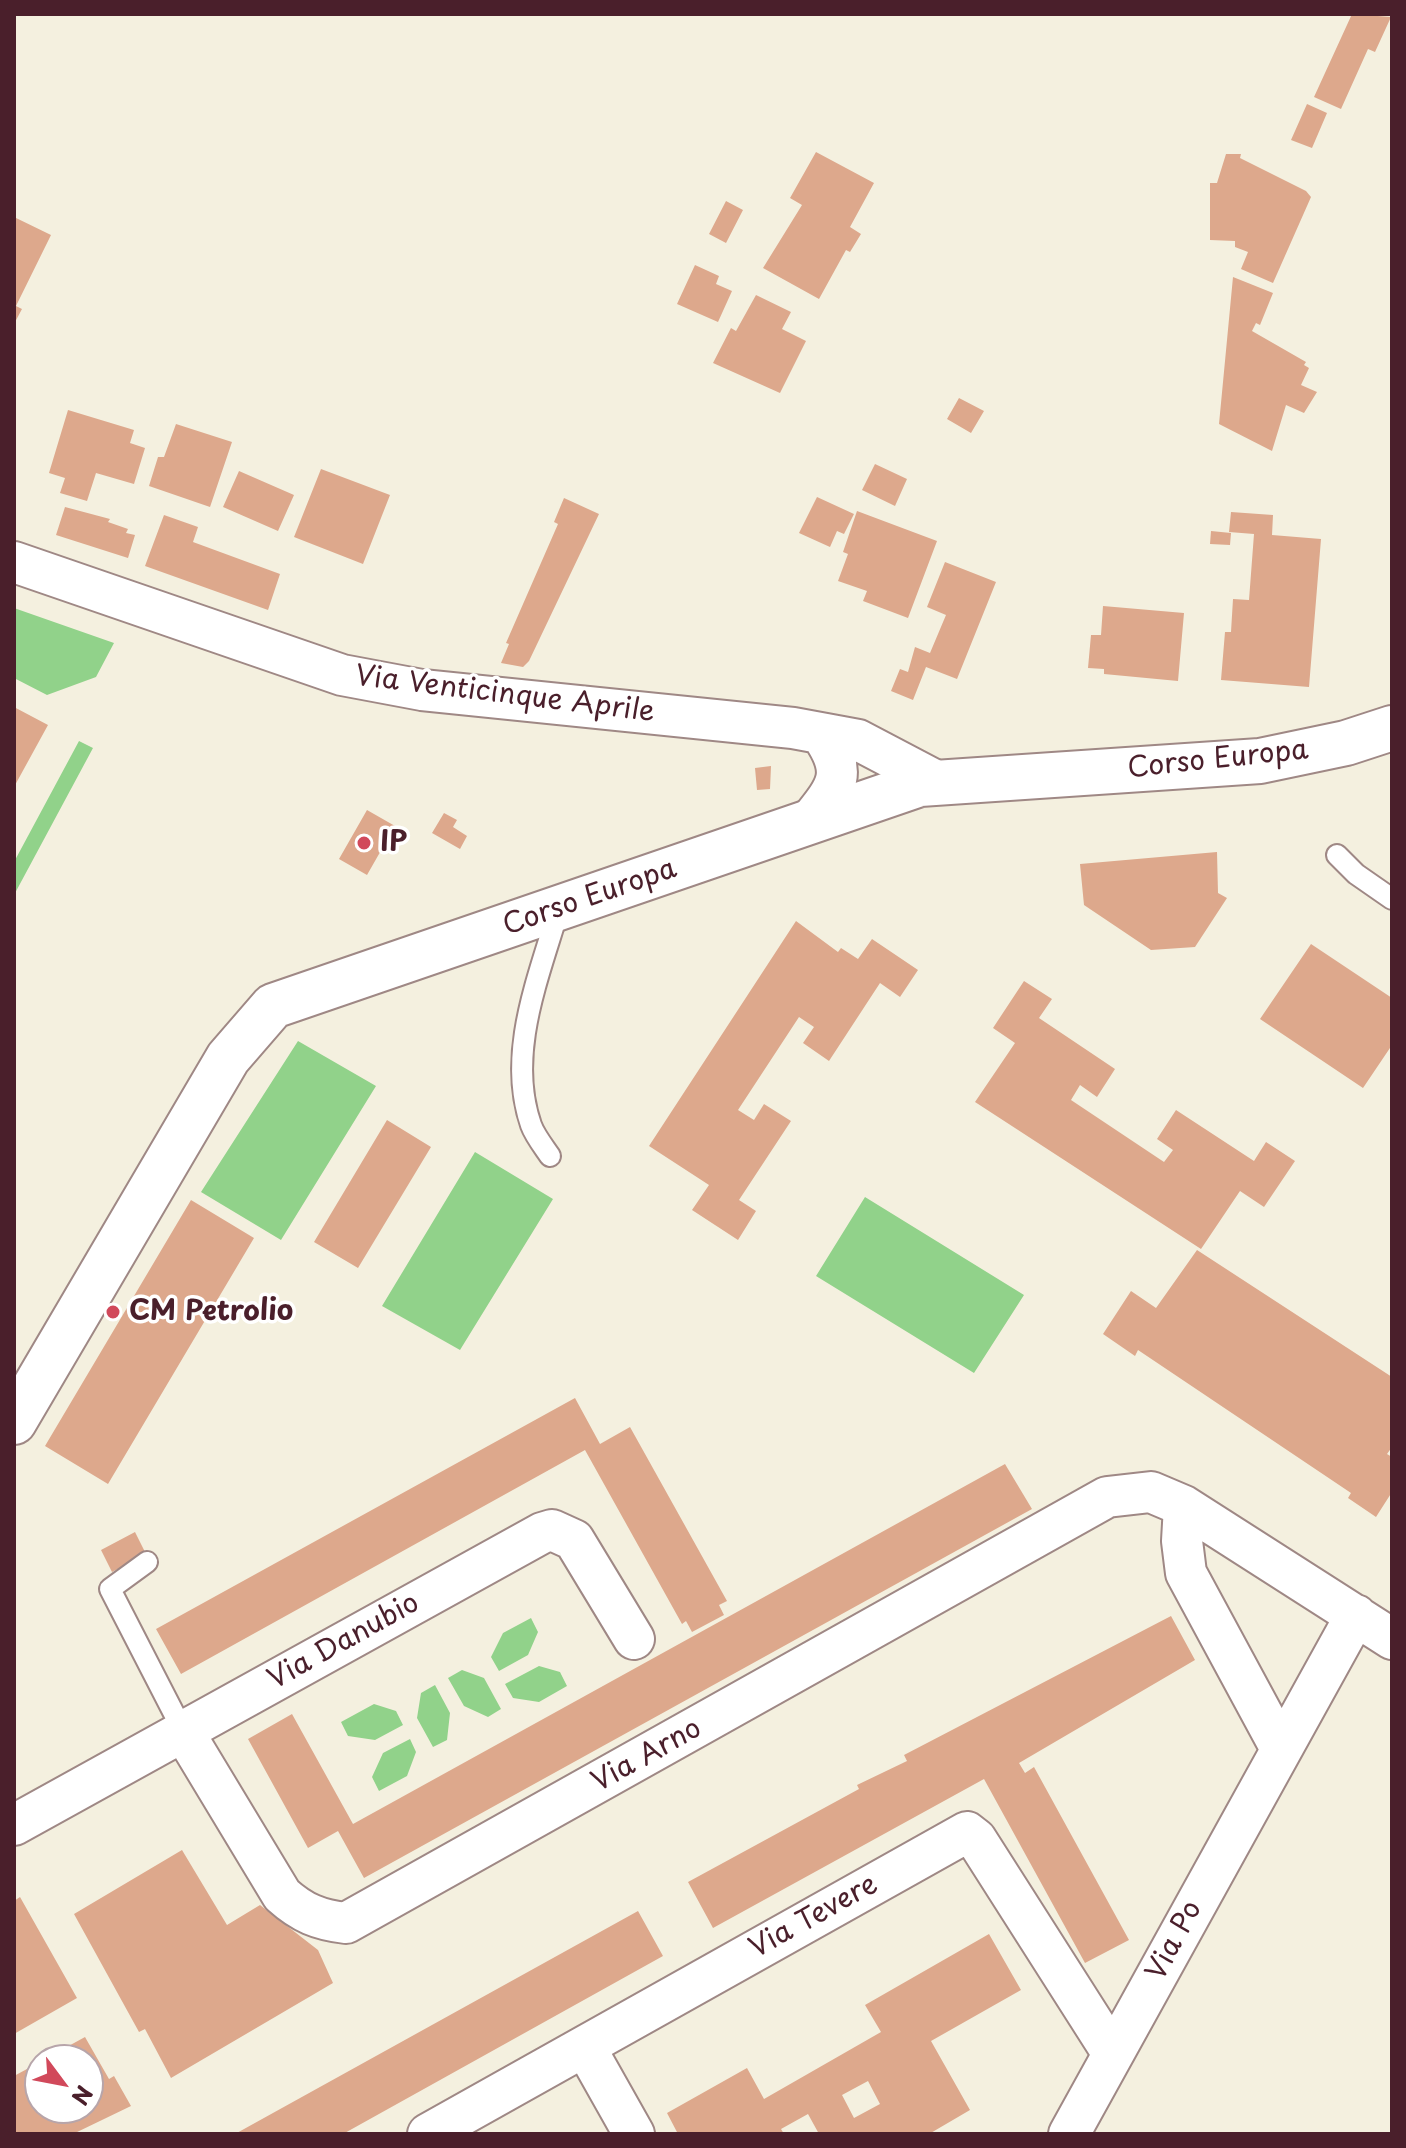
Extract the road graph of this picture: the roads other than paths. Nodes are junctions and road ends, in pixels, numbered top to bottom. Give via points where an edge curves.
1 (14, 562) edge
2 (1392, 728) edge
3 (821, 734) junction
4 (883, 751) junction
5 (936, 781) junction
6 (891, 794) junction
7 (809, 822) junction
8 (1337, 855) dead end
9 (1392, 899) edge
10 (559, 908) junction
11 (550, 1156) dead end
12 (14, 1422) edge
13 (1184, 1506) junction
14 (147, 1562) dead end
15 (1356, 1615) junction
16 (634, 1639) dead end
17 (1392, 1639) edge
18 (183, 1731) junction
19 (1280, 1747) junction
20 (14, 1825) edge
21 (585, 2047) junction
22 (1113, 2054) junction
23 (428, 2134) edge
24 (634, 2134) edge
25 (1069, 2134) edge

1 - 3 street, Via Venticinque Aprile via 342,675 461,694
2 - 5 main road, Corso Europa via 1260,761
3 - 4 street, Via Venticinque Aprile
3 - 6 street, Via Venticinque Aprile via 854,751
3 - 7 street via 835,754 839,775
4 - 5 street, Via Venticinque Aprile
4 - 6 street via 891,772
5 - 6 main road, Corso Europa
6 - 7 main road, Corso Europa
7 - 10 main road, Corso Europa
8 - 9 lane
10 - 11 lane via 526,1023 522,1068 531,1126
10 - 12 main road, Corso Europa via 273,1006 228,1058
13 - 15 street, Via Arno
13 - 18 street, Via Arno via 1151,1492 1107,1497 346,1923 300,1911 282,1895
13 - 19 street via 1186,1573
14 - 18 lane via 110,1589
15 - 17 street, Via Arno
15 - 19 street, Via Po
16 - 18 street, Via Danubio via 582,1549 552,1530
18 - 20 street, Via Danubio
19 - 22 street, Via Po
21 - 22 street, Via Tevere via 963,1833 976,1839
21 - 23 street, Via Tevere
21 - 24 street
22 - 25 street, Via Po

